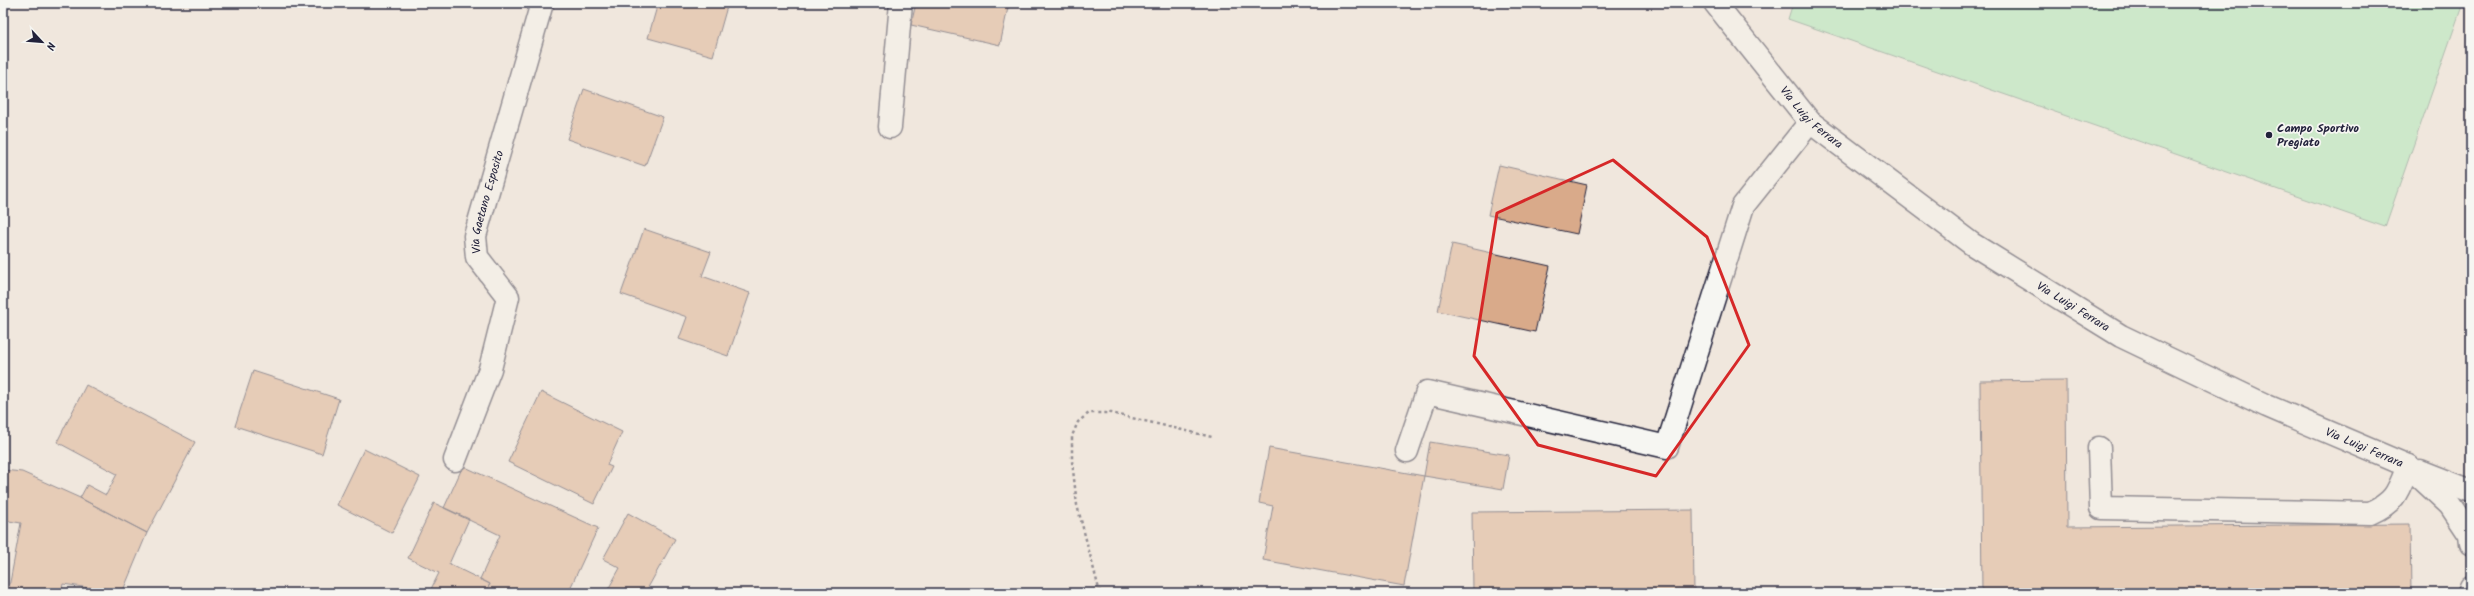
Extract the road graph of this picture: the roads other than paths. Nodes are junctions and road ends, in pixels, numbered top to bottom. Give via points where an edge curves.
1 (542, 3) edge
2 (901, 3) edge
3 (1715, 3) edge
4 (1810, 122) junction
5 (890, 127) dead end
6 (2099, 448) dead end
7 (1407, 451) dead end
8 (455, 460) dead end
9 (2408, 466) junction
10 (2471, 491) edge
11 (2471, 544) edge
12 (2471, 587) edge
13 (2469, 593) edge

1 - 8 street, Via Gaetano Esposito via 474,236 477,257 508,297 490,370
2 - 5 street
3 - 4 street, Via Luigi Ferrara
4 - 7 street via 1743,206 1667,447 1427,392
4 - 9 street, Via Luigi Ferrara via 1972,244 2120,336 2268,406
6 - 9 street via 2101,508 2370,513 2387,506 2398,490
9 - 10 street
9 - 11 street, Via Luigi Ferrara via 2450,505 2470,535
12 - 13 street

